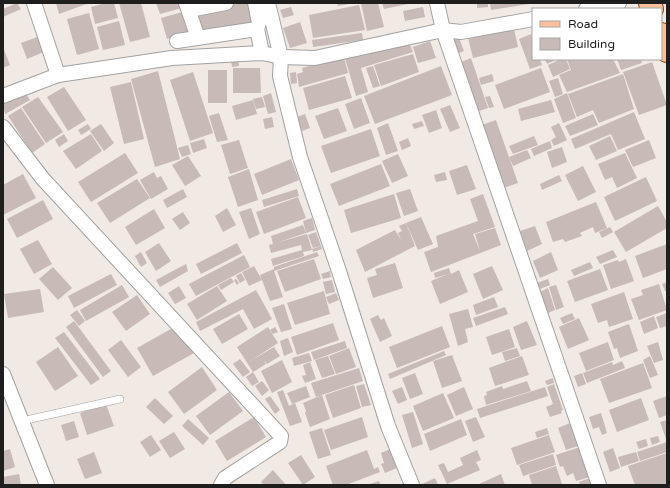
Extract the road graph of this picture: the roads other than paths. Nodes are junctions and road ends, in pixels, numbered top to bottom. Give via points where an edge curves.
1 (34, 3) edge
2 (226, 3) edge
3 (255, 3) edge
4 (268, 3) edge
5 (436, 3) edge
6 (619, 3) edge
7 (665, 3) edge
8 (188, 7) edge
9 (592, 8) edge
10 (667, 8) edge
11 (532, 19) edge
12 (257, 29) junction
13 (443, 30) junction
14 (662, 37) edge
15 (198, 38) junction
16 (177, 41) dead end
17 (667, 52) edge
18 (262, 53) junction
19 (281, 57) junction
20 (58, 75) junction
21 (3, 96) edge
22 (3, 127) edge
23 (3, 374) edge
24 (120, 399) dead end
25 (22, 421) junction
26 (47, 485) edge
27 (221, 485) edge
28 (412, 485) edge
29 (600, 485) edge

1 - 20 street
2 - 8 street
3 - 12 street via 259,22
4 - 19 street
5 - 13 street
6 - 9 street
7 - 10 main road
8 - 15 street
11 - 13 street via 461,32
12 - 15 street
12 - 18 street
13 - 19 street via 315,58
13 - 29 street
14 - 17 main road
15 - 16 street
18 - 19 street
18 - 20 street via 172,58
19 - 28 street via 280,76 300,157 388,426
20 - 21 street
22 - 27 street via 43,179 281,436 280,442 225,478
23 - 25 street
24 - 25 lane
25 - 26 street

